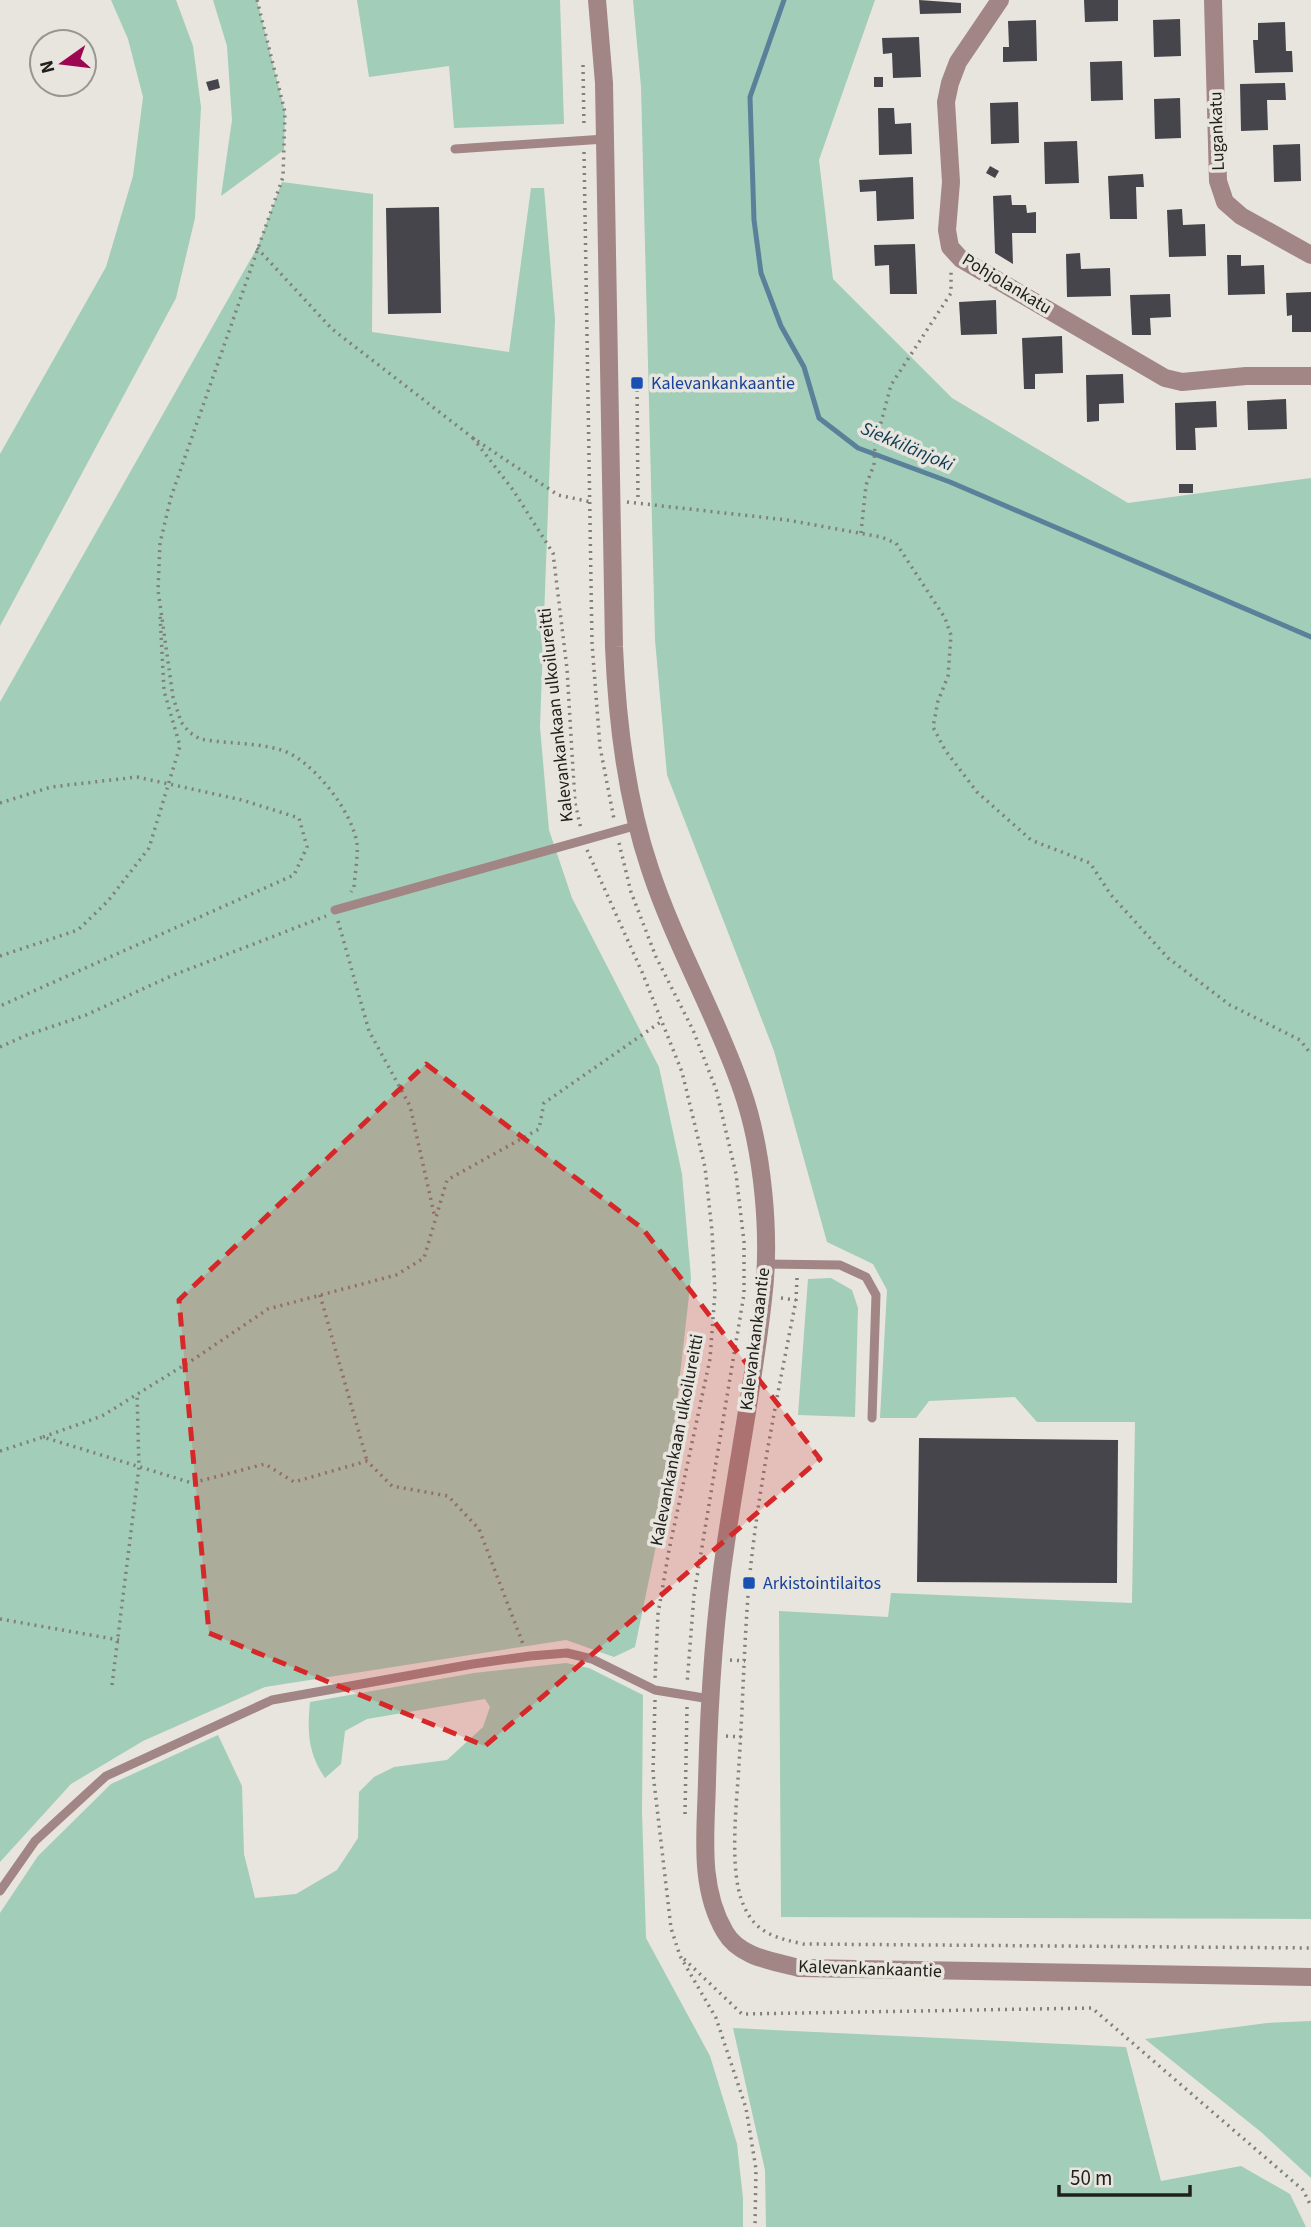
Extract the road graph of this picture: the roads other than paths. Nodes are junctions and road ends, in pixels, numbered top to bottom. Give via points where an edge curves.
1 (597, 0) edge
2 (1000, 0) edge
3 (1213, 0) edge
4 (605, 139) junction
5 (455, 149) dead end
6 (1311, 255) edge
7 (1311, 376) edge
8 (638, 825) junction
9 (335, 910) road end
10 (765, 1264) junction
11 (872, 1418) dead end
12 (710, 1699) junction
13 (0, 1891) edge
14 (1311, 1977) edge

1 - 4 street, Kalevankankaantie
2 - 7 street, Pohjolankatu via 958,62 946,102 950,247 961,259 1165,377 1182,382
3 - 6 street, Lugankatu via 1218,181 1225,202 1241,216
4 - 5 lane
4 - 8 street, Kalevankankaantie via 616,687
8 - 9 lane
8 - 10 street, Kalevankankaantie via 673,934 743,1093 766,1224
10 - 11 lane via 839,1265 866,1277 876,1296
10 - 12 street, Kalevankankaantie via 715,1627
12 - 13 lane via 655,1690 592,1659 567,1653 272,1700 106,1776 35,1841
12 - 14 street, Kalevankankaantie via 705,1864 710,1900 727,1936 752,1956 799,1968

